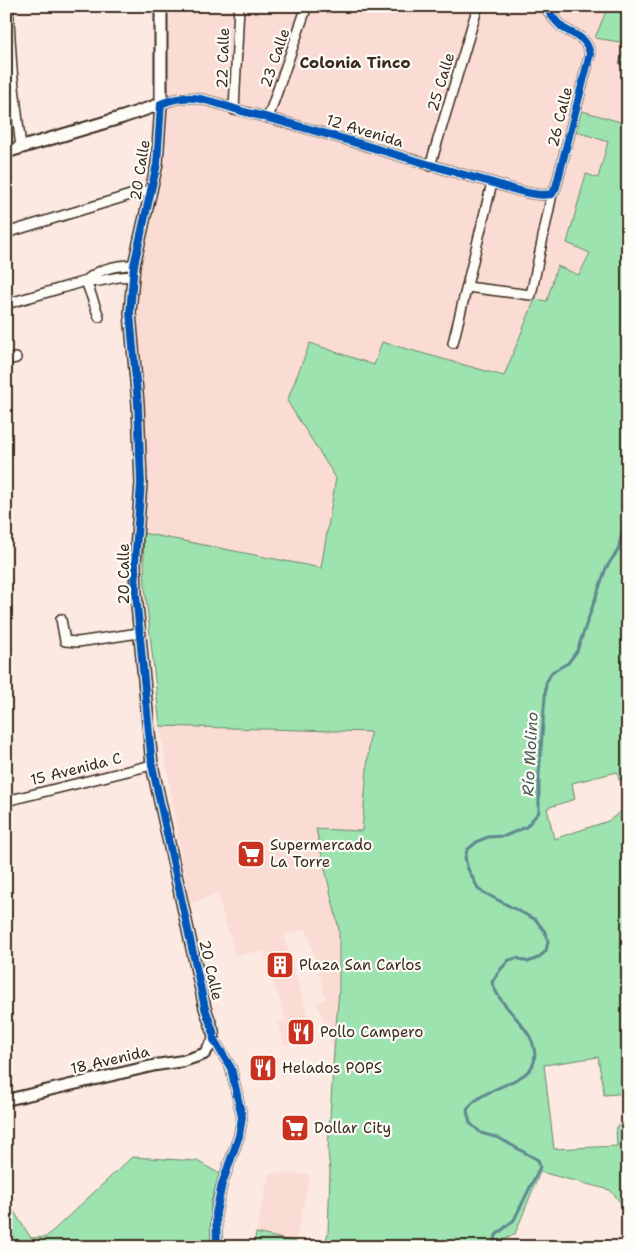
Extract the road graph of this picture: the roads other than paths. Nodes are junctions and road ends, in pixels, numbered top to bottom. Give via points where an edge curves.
1 (8, 6) edge
2 (161, 6) edge
3 (239, 6) edge
4 (307, 6) edge
5 (478, 6) edge
6 (545, 6) edge
7 (161, 104) junction
8 (234, 110) junction
9 (268, 118) junction
10 (21, 148) junction
11 (6, 152) edge
12 (430, 166) junction
13 (492, 183) junction
14 (151, 190) junction
15 (554, 190) junction
16 (6, 233) edge
17 (134, 265) junction
18 (132, 277) junction
19 (86, 281) junction
20 (467, 287) junction
21 (6, 304) edge
22 (99, 317) dead end
23 (453, 343) dead end
24 (16, 358) dead end
25 (6, 360) edge
26 (61, 619) dead end
27 (139, 633) junction
28 (152, 765) junction
29 (6, 801) edge
30 (214, 1040) junction
31 (6, 1100) edge
32 (217, 1247) edge

1 - 10 street
2 - 7 main road, 20 Calle
3 - 8 street, 22 Calle
4 - 9 street, 23 Calle
5 - 12 street, 25 Calle
6 - 15 street, 26 Calle via 562,27 583,39 590,54
7 - 8 street, 12 Avenida via 175,98 195,98
7 - 10 main road, 12 Avenida
7 - 14 street, 20 Calle via 157,164
8 - 9 street, 12 Avenida
9 - 12 street, 12 Avenida via 338,136
10 - 11 main road, 12 Avenida
12 - 13 street, 12 Avenida
13 - 15 street, 12 Avenida via 543,196
13 - 20 street
14 - 16 street
14 - 17 street, 20 Calle
15 - 20 street, 26 Calle via 531,295
17 - 18 street, 20 Calle
17 - 19 street via 109,268 93,274
18 - 19 street via 118,276 97,283
18 - 27 street, 20 Calle via 130,313 141,483 135,564
19 - 21 street
19 - 22 street
20 - 23 street
24 - 25 street
26 - 27 street via 65,641
27 - 28 street, 20 Calle
28 - 29 street, 15 Avenida C
28 - 30 street, 20 Calle
30 - 31 street, 18 Avenida via 204,1054 183,1061
30 - 32 street via 231,1068 242,1118 216,1213

